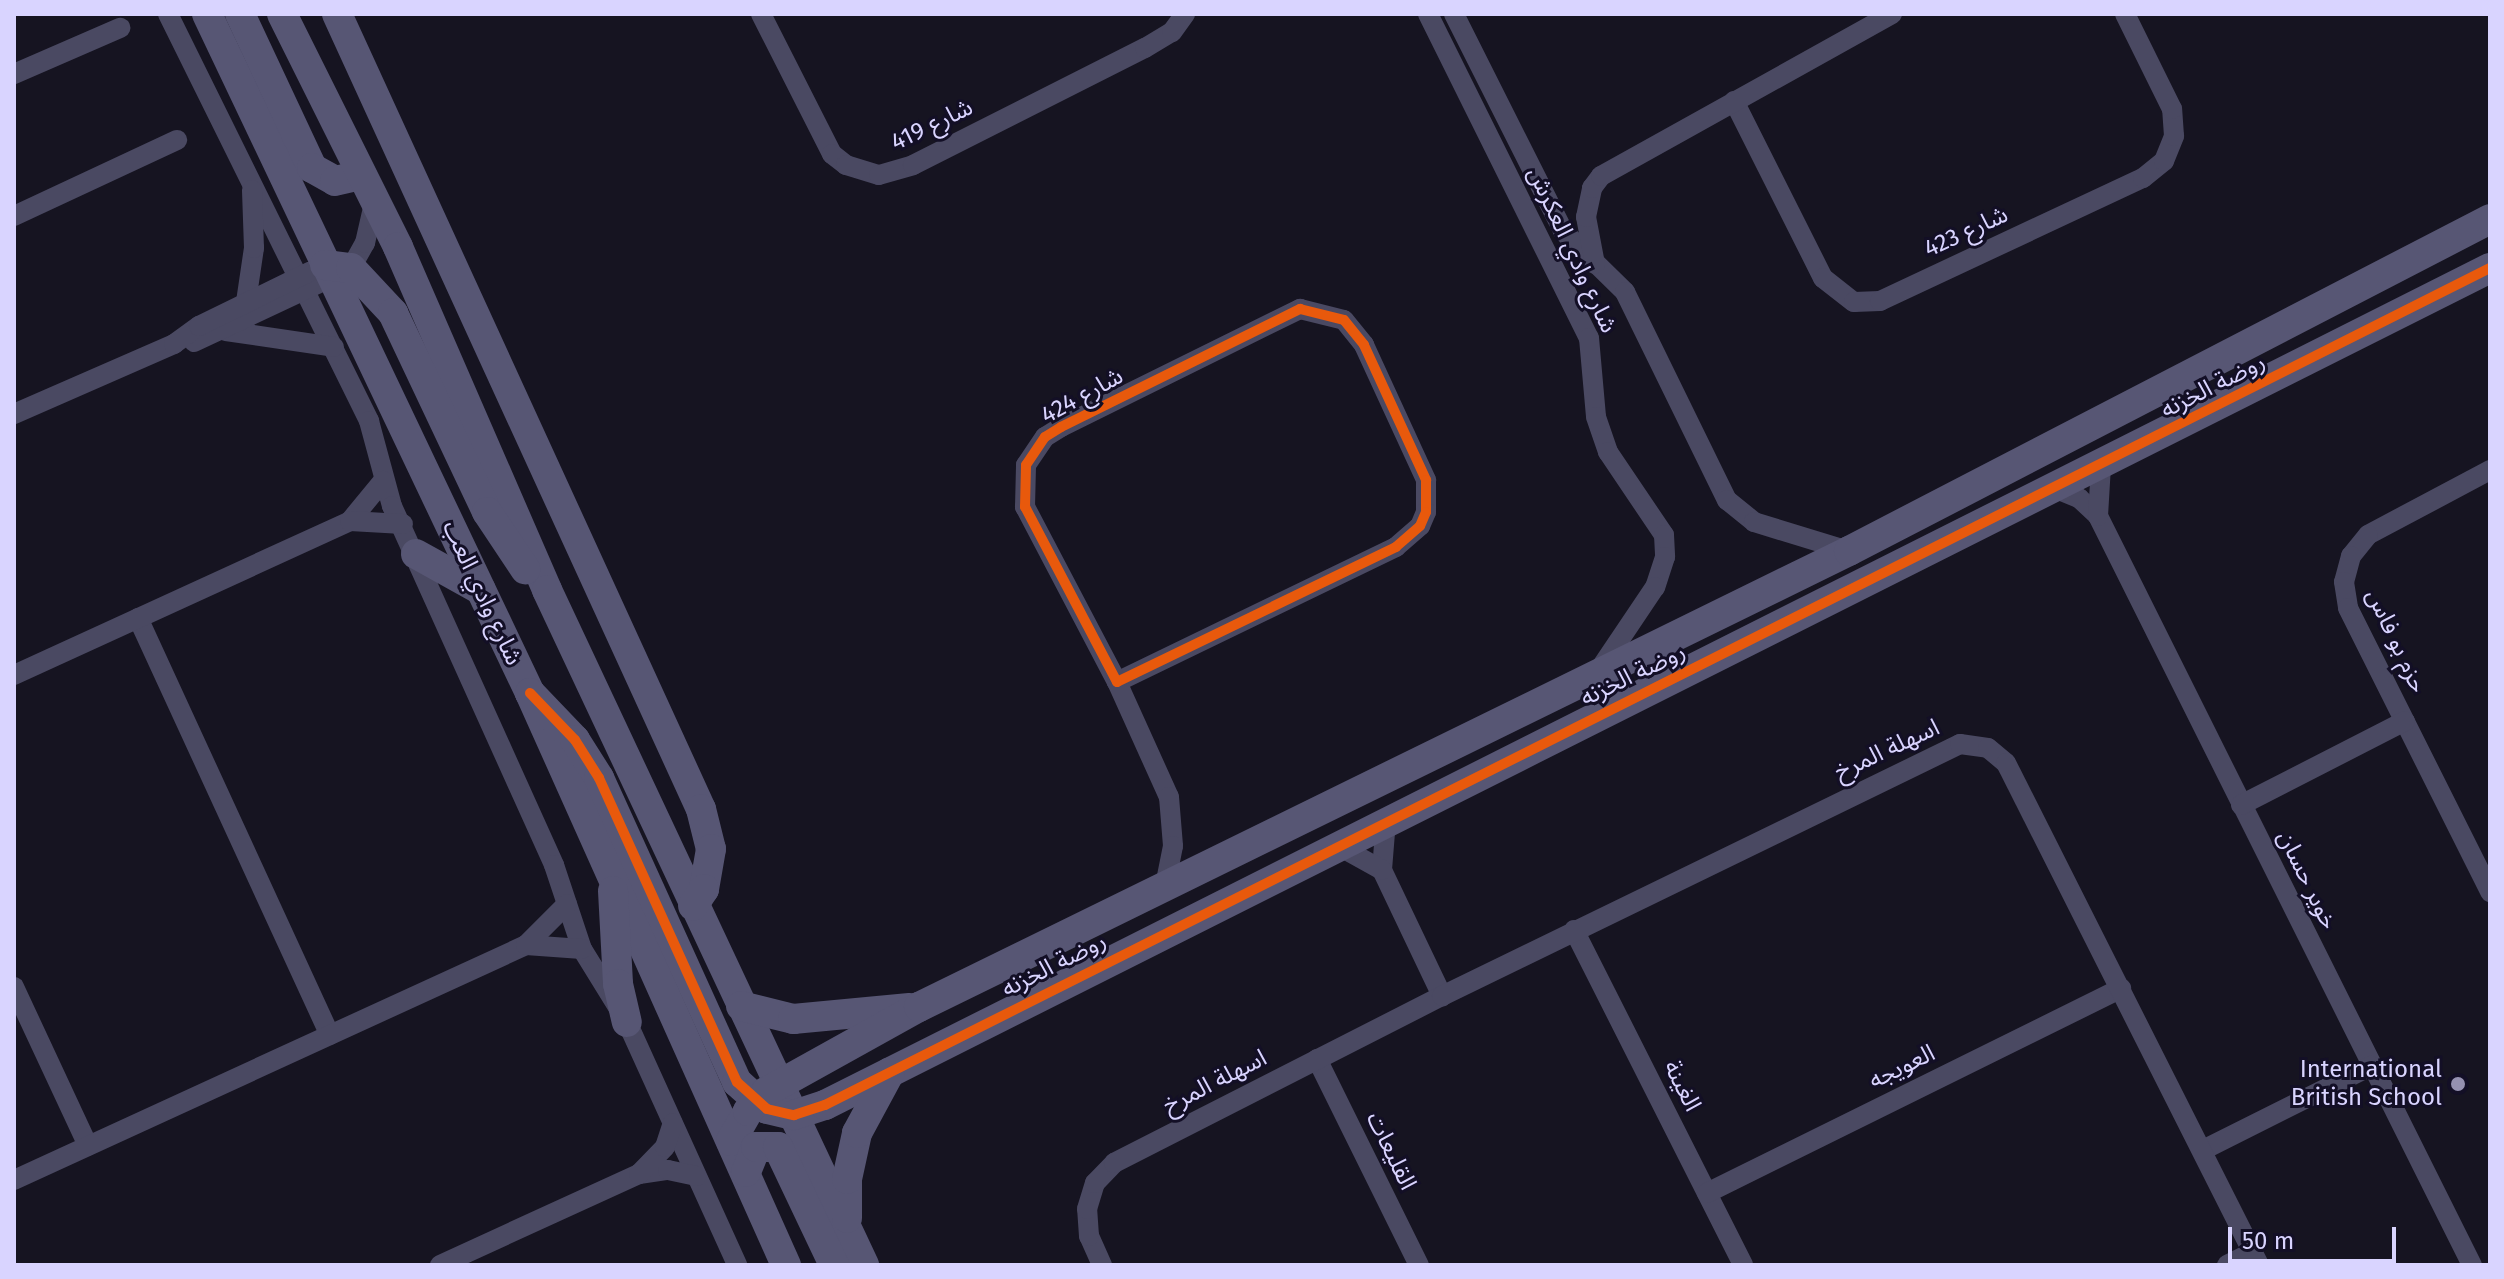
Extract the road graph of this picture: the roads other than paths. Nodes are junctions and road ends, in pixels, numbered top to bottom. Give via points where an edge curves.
1 (168, 14) edge
2 (207, 14) edge
3 (240, 14) edge
4 (282, 14) edge
5 (337, 14) edge
6 (761, 14) edge
7 (1185, 14) edge
8 (1428, 14) edge
9 (1454, 14) edge
10 (1892, 14) edge
11 (2125, 14) edge
12 (120, 28) dead end
13 (14, 74) edge
14 (1734, 101) junction
15 (177, 140) dead end
16 (249, 175) junction
17 (368, 187) junction
18 (14, 216) edge
19 (2490, 219) edge
20 (1595, 264) junction
21 (2490, 268) edge
22 (323, 276) junction
23 (246, 302) junction
24 (222, 330) junction
25 (174, 344) junction
26 (334, 347) junction
27 (14, 414) edge
28 (2101, 465) junction
29 (2490, 470) edge
30 (383, 481) junction
31 (2054, 488) junction
32 (2098, 516) junction
33 (350, 521) junction
34 (403, 524) junction
35 (1849, 551) junction
36 (416, 554) junction
37 (481, 590) junction
38 (547, 590) junction
39 (138, 618) junction
40 (14, 675) edge
41 (1594, 677) junction
42 (1117, 682) junction
43 (530, 693) junction
44 (2405, 721) junction
45 (2241, 805) junction
46 (1386, 820) junction
47 (1173, 833) junction
48 (1337, 845) junction
49 (1215, 861) junction
50 (1382, 870) junction
51 (613, 873) junction
52 (1165, 886) junction
53 (2490, 892) edge
54 (567, 904) junction
55 (693, 906) junction
56 (1085, 930) junction
57 (1574, 930) junction
58 (526, 945) junction
59 (582, 949) junction
60 (1102, 963) junction
61 (14, 987) edge
62 (2121, 988) junction
63 (1442, 996) junction
64 (741, 1006) junction
65 (919, 1007) junction
66 (627, 1022) junction
67 (330, 1035) junction
68 (1317, 1059) junction
69 (2371, 1066) junction
70 (891, 1070) junction
71 (767, 1093) junction
72 (794, 1115) junction
73 (673, 1123) junction
74 (731, 1141) junction
75 (88, 1146) junction
76 (2203, 1150) junction
77 (746, 1172) junction
78 (639, 1174) junction
79 (696, 1176) junction
80 (14, 1180) edge
81 (1707, 1193) junction
82 (847, 1227) junction
83 (2255, 1259) edge
84 (440, 1265) edge
85 (737, 1265) edge
86 (786, 1265) edge
87 (834, 1265) edge
88 (864, 1265) edge
89 (1102, 1265) edge
90 (1419, 1265) edge
91 (1743, 1265) edge
92 (2227, 1265) edge
93 (2472, 1265) edge

1 - 16 street
2 - 22 street, شارع وادي العب
3 - 17 street via 312,168 335,181
4 - 17 street
5 - 55 street via 701,809 710,859
6 - 7 street, شارع 419 via 832,154 854,169 879,175 913,165 1145,48 1172,32
8 - 41 street, شارع وادي العكرش via 1589,338 1596,417 1608,452 1664,535 1665,557 1655,587
9 - 20 street via 1563,231
10 - 14 street
11 - 14 street, شارع 423 via 2172,109 2174,136 2164,161 2143,178 1880,301 1854,302 1823,278
12 - 13 street
14 - 20 street via 1601,176 1592,188 1586,217
15 - 18 street
16 - 22 street
16 - 23 street via 254,248
17 - 22 street via 365,243
17 - 38 street
19 - 35 street, روضة الخزنه
20 - 35 street via 1625,292 1720,490 1737,511 1770,529
21 - 28 street, روضة الخزنه
22 - 23 street
22 - 24 street
22 - 26 street
22 - 37 street, شارع وادي العب
22 - 38 street via 393,313 498,534
23 - 25 street
24 - 25 street
24 - 26 street
25 - 27 street
26 - 30 street via 372,429
28 - 31 street, روضة الخزنه
28 - 32 street, خوير حسان
29 - 44 street, حزم بو فاس via 2368,535 2346,569 2348,608
30 - 33 street
30 - 34 street
31 - 32 street, خوير حسان via 2079,498
31 - 46 street, روضة الخزنه
32 - 45 street, خوير حسان
33 - 34 street
33 - 39 street
34 - 36 street
35 - 41 street, روضة الخزنه
36 - 37 street
36 - 54 street
37 - 43 street, شارع وادي العب
38 - 55 street
39 - 40 street
39 - 67 street
41 - 49 street, روضة الخزنه
42 - 42 street, شارع 424 via 1025,507 1022,488 1033,452 1061,427 1284,313 1315,309 1344,320 1364,345 1426,480 1426,512 1420,526 1396,547
42 - 47 street, شارع 424 via 1165,786
43 - 51 street, شارع وادي العب
43 - 71 street via 575,740 599,778 731,1071
44 - 45 street, حزم بو فاس
44 - 53 street, حزم بو فاس
45 - 69 street, خوير حسان
46 - 48 street, روضة الخزنه
46 - 50 street
47 - 49 street via 1195,855
47 - 52 street, شارع 424
48 - 50 street
48 - 60 street, روضة الخزنه
49 - 52 street, روضة الخزنه
50 - 63 street
51 - 66 street via 618,984
51 - 74 street, شارع وادي العب
52 - 56 street, روضة الخزنه
54 - 58 street
54 - 59 street
55 - 64 street
56 - 60 street
56 - 65 street, روضة الخزنه
57 - 62 street, اسهلة المرخ via 1946,748 1974,744 2006,763
57 - 63 street, اسهلة المرخ
57 - 81 street, الغينة
58 - 59 street
58 - 67 street
59 - 66 street
60 - 70 street, روضة الخزنه
61 - 75 street
62 - 76 street, اسهلة المرخ
62 - 81 street, العويجه
63 - 68 street, اسهلة المرخ
64 - 65 street via 793,1019
64 - 71 street
65 - 71 street, روضة الخزنه
66 - 73 street
67 - 75 street
68 - 89 street, اسهلة المرخ via 1104,1172 1090,1195 1086,1223
68 - 90 street, القليعات
69 - 76 street
69 - 93 street, خوير حسان
70 - 72 street, روضة الخزنه
70 - 82 street via 857,1133 847,1179
71 - 72 street
71 - 74 street, روضة الخزنه
72 - 82 street
73 - 78 street via 658,1157
73 - 79 street
74 - 77 street, شارع وادي العب
75 - 80 street
76 - 83 street, اسهلة المرخ
77 - 86 street, شارع وادي العب
77 - 87 street via 756,1147 778,1147
78 - 79 street via 668,1170
78 - 84 street
79 - 85 street
81 - 91 street, الغينة
82 - 88 street
83 - 92 street

